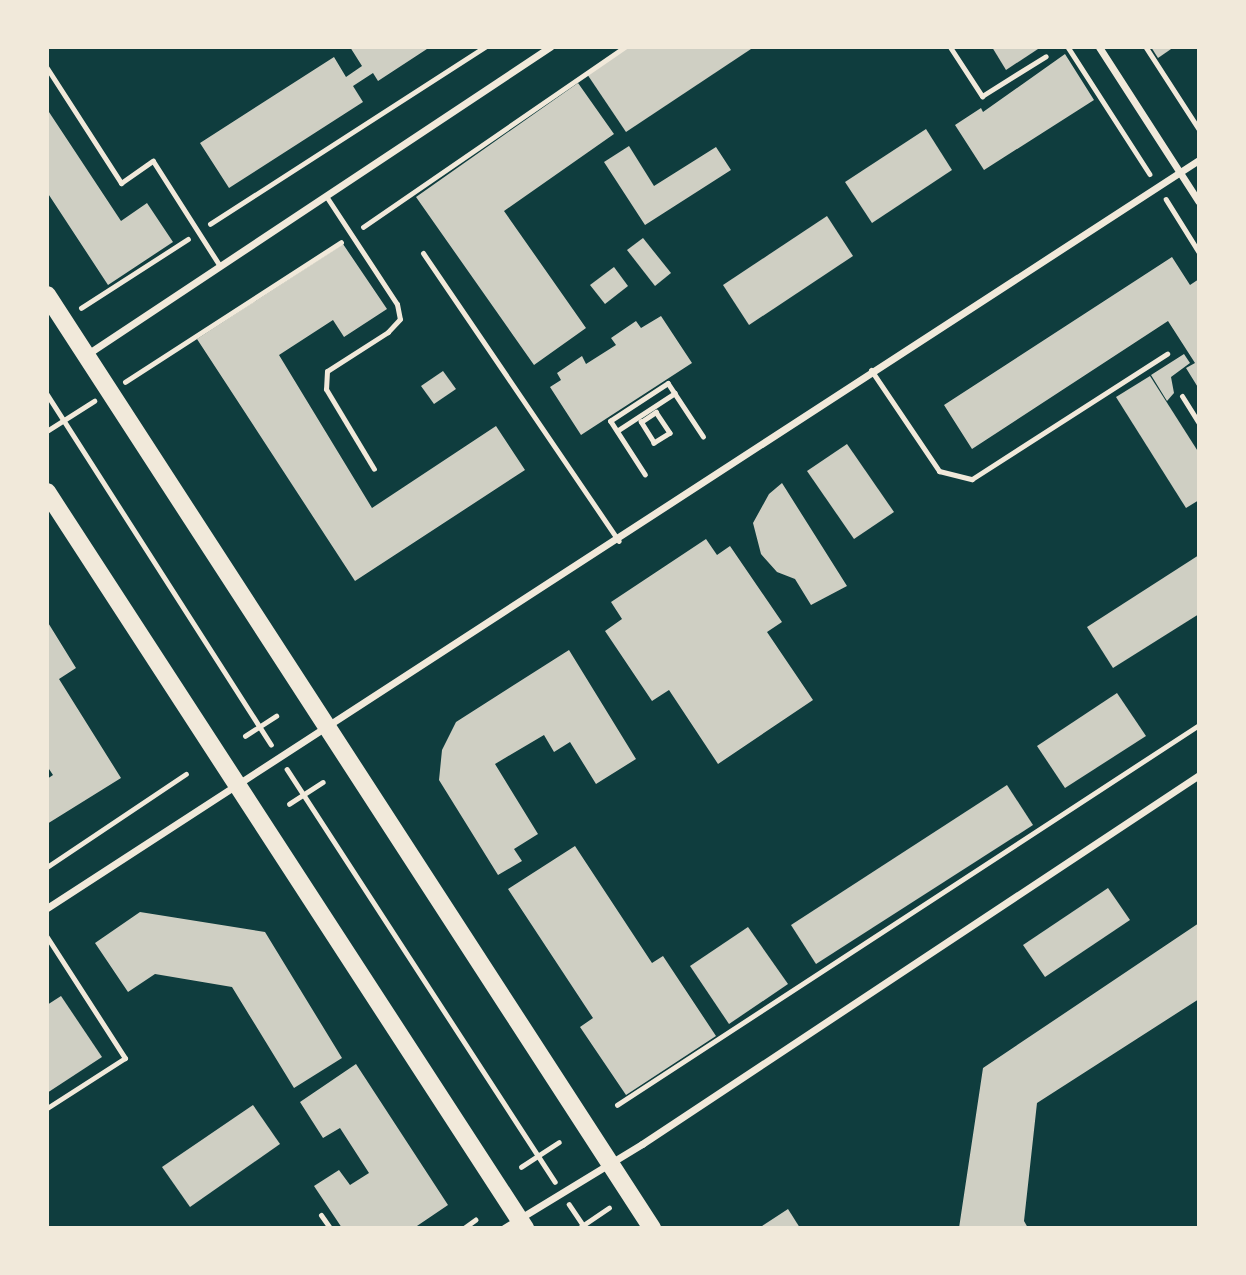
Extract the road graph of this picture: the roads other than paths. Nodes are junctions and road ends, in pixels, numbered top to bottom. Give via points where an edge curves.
1 (550, 47) edge
2 (950, 47) edge
3 (1099, 47) edge
4 (1046, 56) dead end
5 (47, 68) edge
6 (1199, 160) edge
7 (1179, 172) junction
8 (326, 196) junction
9 (1199, 202) edge
10 (423, 253) dead end
11 (220, 267) junction
12 (47, 295) edge
13 (1167, 354) dead end
14 (86, 355) junction
15 (872, 370) junction
16 (1182, 396) dead end
17 (1199, 423) edge
18 (374, 469) dead end
19 (47, 492) edge
20 (619, 541) junction
21 (327, 727) junction
22 (1199, 775) edge
23 (237, 784) junction
24 (47, 908) edge
25 (47, 937) edge
26 (47, 1108) edge
27 (611, 1163) junction
28 (321, 1215) dead end
29 (516, 1225) edge
30 (330, 1228) edge
31 (652, 1228) edge

1 - 8 street
2 - 4 lane via 982,96
3 - 7 street
5 - 11 lane via 121,183 152,161
6 - 7 street
7 - 9 street
7 - 15 street
8 - 11 street
8 - 18 lane via 397,304 400,319 388,332 327,371 326,389
10 - 20 lane
11 - 14 street
12 - 14 main road
13 - 15 lane via 972,479 939,471
14 - 21 main road
15 - 20 street
16 - 17 lane
19 - 23 main road
20 - 21 street
21 - 23 street
21 - 27 main road
22 - 27 street
23 - 24 street
23 - 29 main road
25 - 26 lane via 125,1058
27 - 29 street
27 - 31 main road
28 - 30 lane

